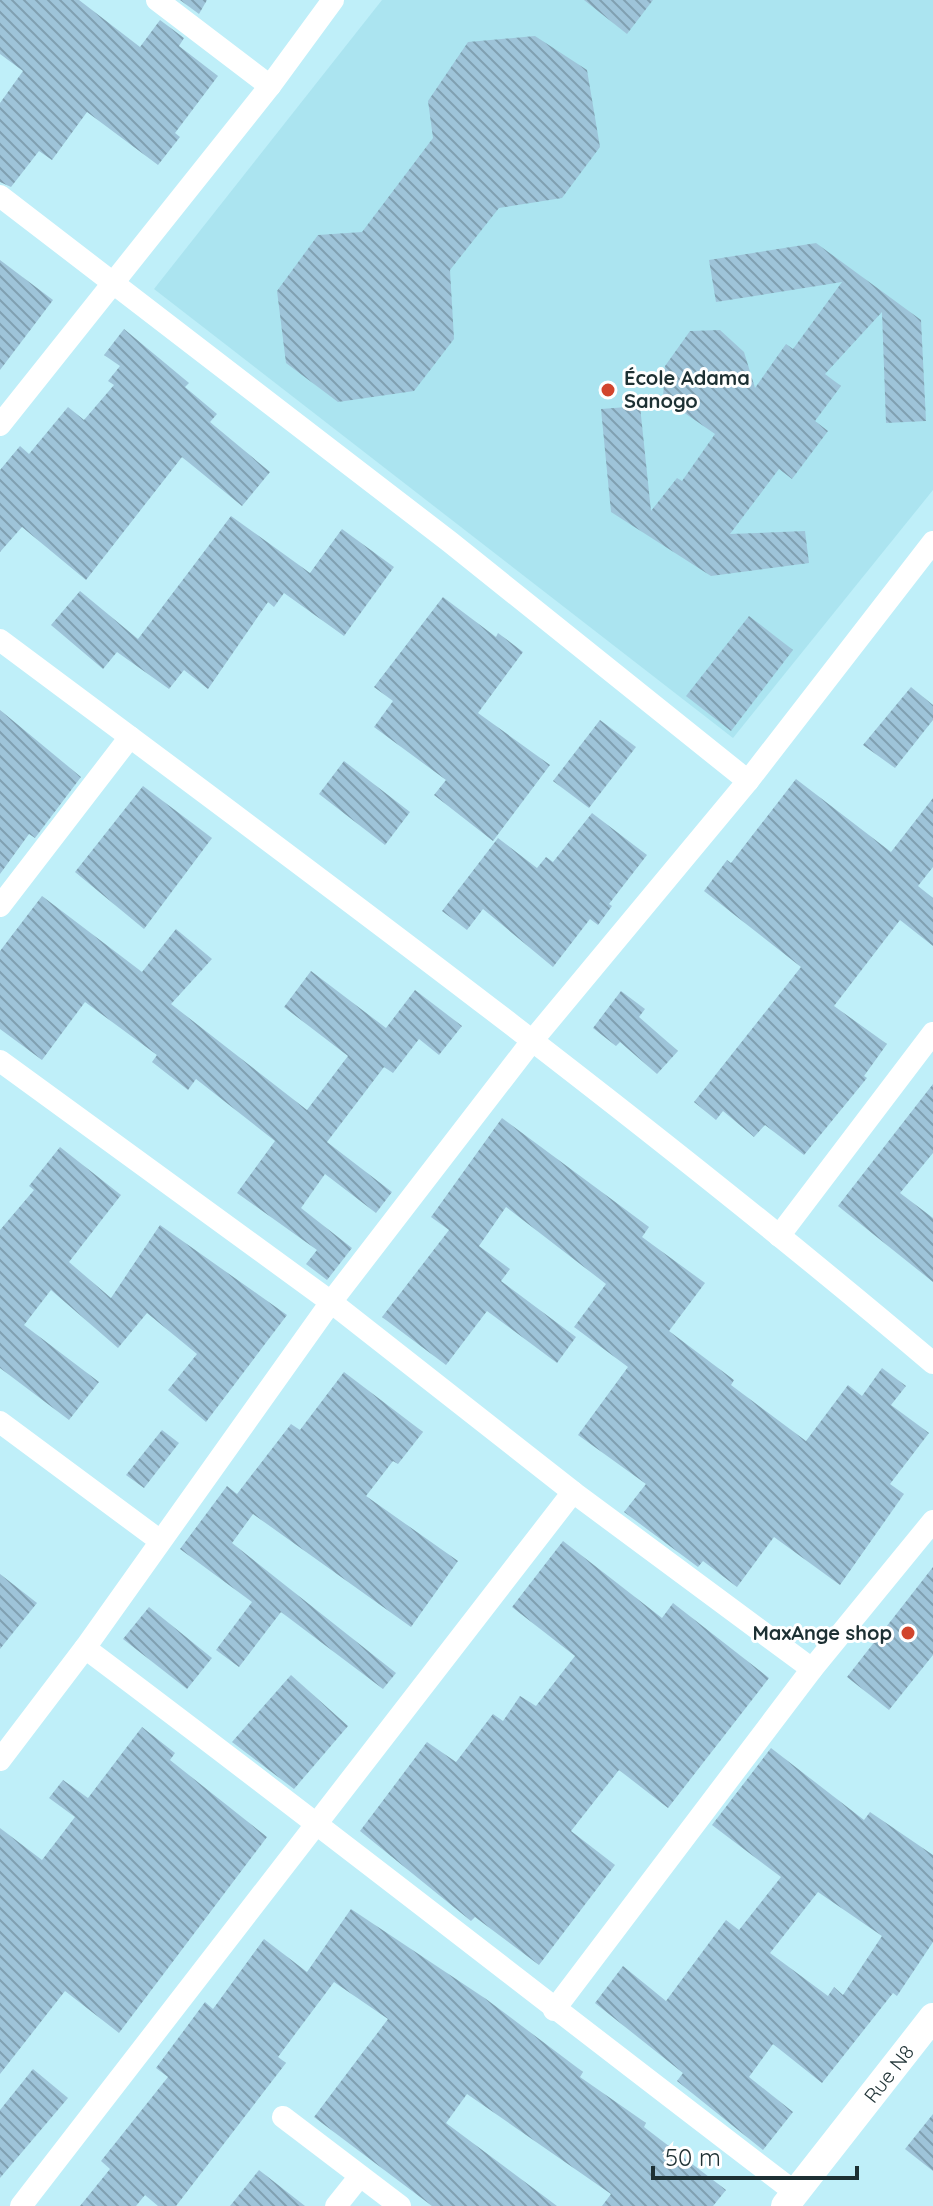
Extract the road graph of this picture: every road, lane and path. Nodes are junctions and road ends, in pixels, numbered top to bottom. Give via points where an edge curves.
1 (157, 0) edge
2 (333, 0) edge
3 (270, 86) junction
4 (0, 196) edge
5 (114, 281) junction
6 (0, 425) edge
7 (933, 542) edge
8 (0, 640) edge
9 (130, 737) junction
10 (748, 781) junction
11 (0, 906) edge
12 (933, 1033) edge
13 (532, 1041) junction
14 (0, 1061) edge
15 (779, 1236) junction
16 (331, 1302) junction
17 (933, 1363) edge
18 (0, 1422) edge
19 (573, 1492) junction
20 (933, 1521) edge
21 (159, 1540) junction
22 (85, 1648) junction
23 (812, 1669) junction
24 (0, 1760) edge
25 (316, 1821) junction
26 (554, 2010) junction
27 (933, 2017) edge
28 (283, 2117) dead end
29 (360, 2176) junction
30 (790, 2200) edge
31 (21, 2206) edge
32 (336, 2206) edge
33 (400, 2206) edge

1 - 3 street
2 - 3 street
3 - 5 street
4 - 5 street
5 - 6 street
5 - 10 street
7 - 10 street
8 - 9 street
9 - 11 street
9 - 13 street
10 - 13 street
12 - 15 street
13 - 15 street
13 - 16 street
14 - 16 street
15 - 17 street
16 - 19 street
16 - 21 street
18 - 21 street
19 - 23 street
19 - 25 street
20 - 23 street
21 - 22 street
22 - 24 street
22 - 25 street
23 - 26 street
25 - 26 street
25 - 31 street
26 - 30 street
27 - 30 street, Rue N8
28 - 29 street
29 - 32 street
29 - 33 street

